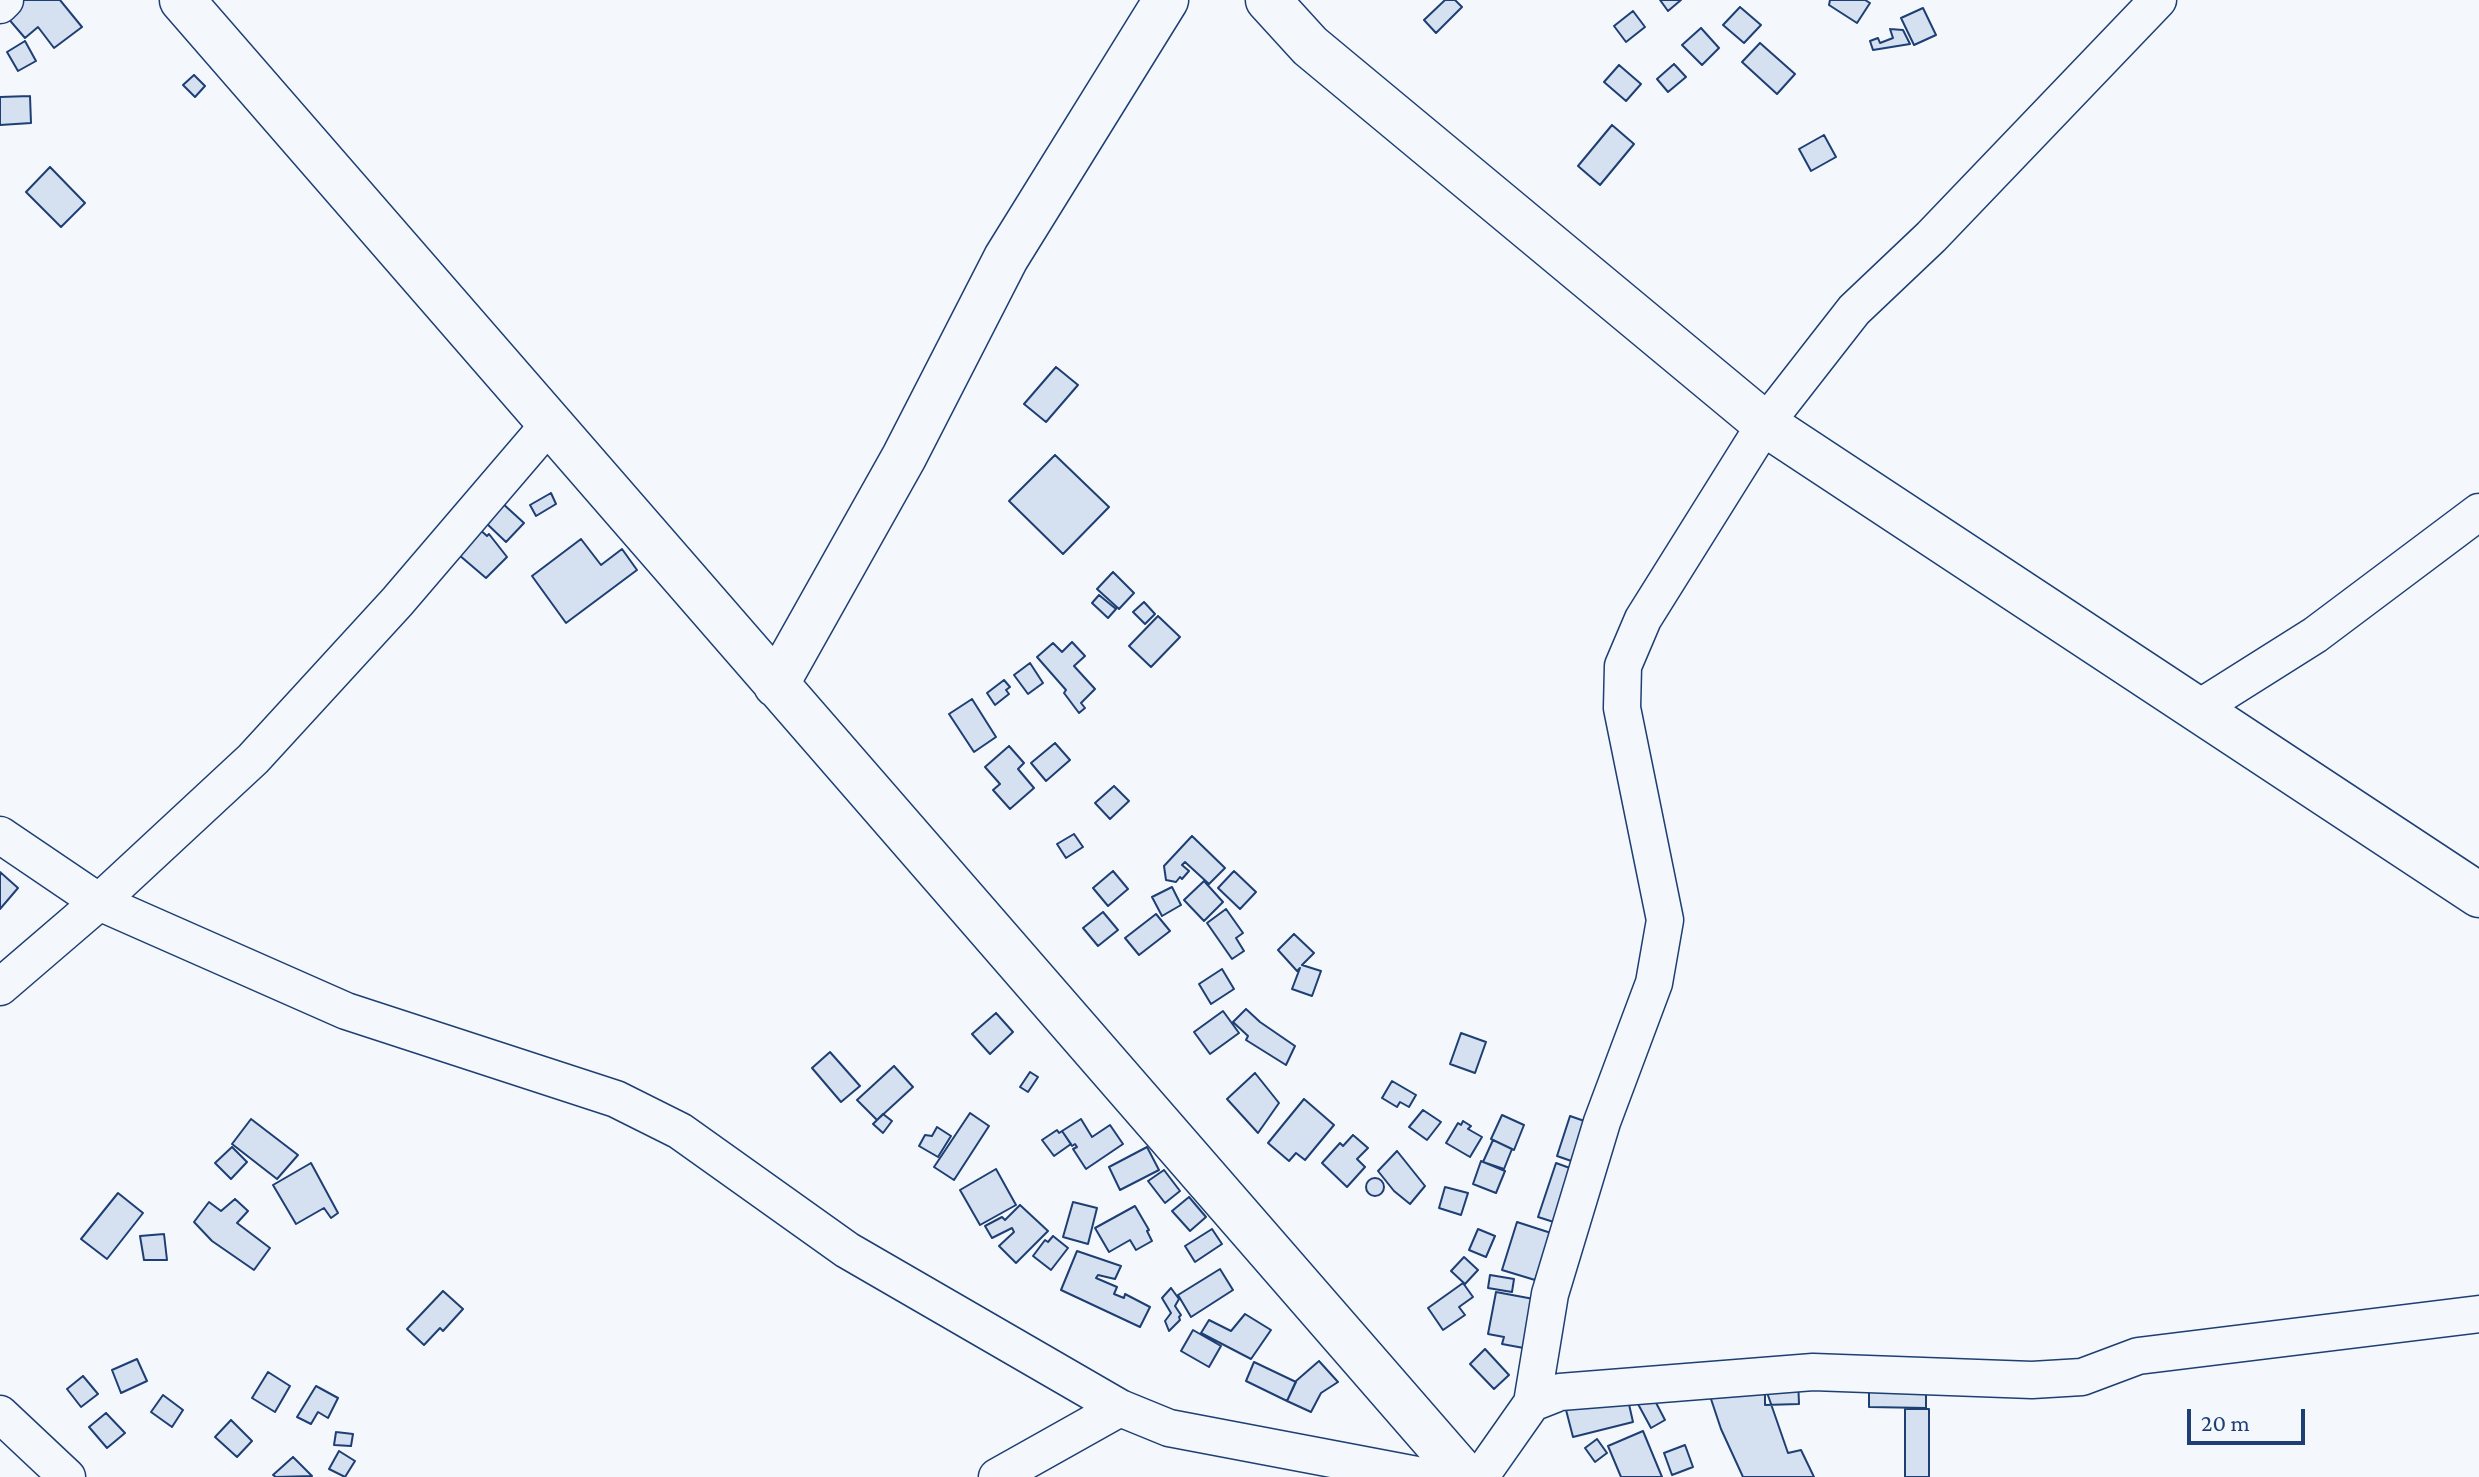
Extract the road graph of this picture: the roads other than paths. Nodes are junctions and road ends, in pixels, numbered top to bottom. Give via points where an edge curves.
1 (5, 0) edge
2 (182, 0) edge
3 (1166, 0) edge
4 (1268, 0) edge
5 (2158, 0) edge
6 (0, 5) edge
7 (551, 422) junction
8 (1765, 424) junction
9 (2479, 512) edge
10 (776, 685) junction
11 (2196, 710) junction
12 (0, 835) edge
13 (2479, 895) edge
14 (99, 902) junction
15 (0, 987) edge
16 (2479, 1314) edge
17 (1532, 1403) junction
18 (1120, 1408) junction
19 (0, 1414) edge
20 (67, 1477) edge
21 (997, 1477) edge
22 (1427, 1477) edge
23 (1466, 1477) edge
24 (1480, 1477) edge

1 - 6 street
2 - 7 street
3 - 10 street via 1006,258 904,457
4 - 8 street via 1310,46
5 - 8 street via 1854,310
7 - 10 street
7 - 14 street via 253,759
8 - 11 street
8 - 17 street via 1643,619 1623,666 1622,708 1665,920 1654,983 1602,1122 1550,1294
9 - 11 street via 2315,635
10 - 23 street
11 - 13 street
12 - 14 street
14 - 15 street
14 - 18 street via 346,1011 616,1099 680,1131 847,1250
16 - 17 street via 2138,1356 2082,1377 1813,1372 1560,1392
17 - 24 street
18 - 21 street
18 - 22 street via 1169,1428
19 - 20 street

